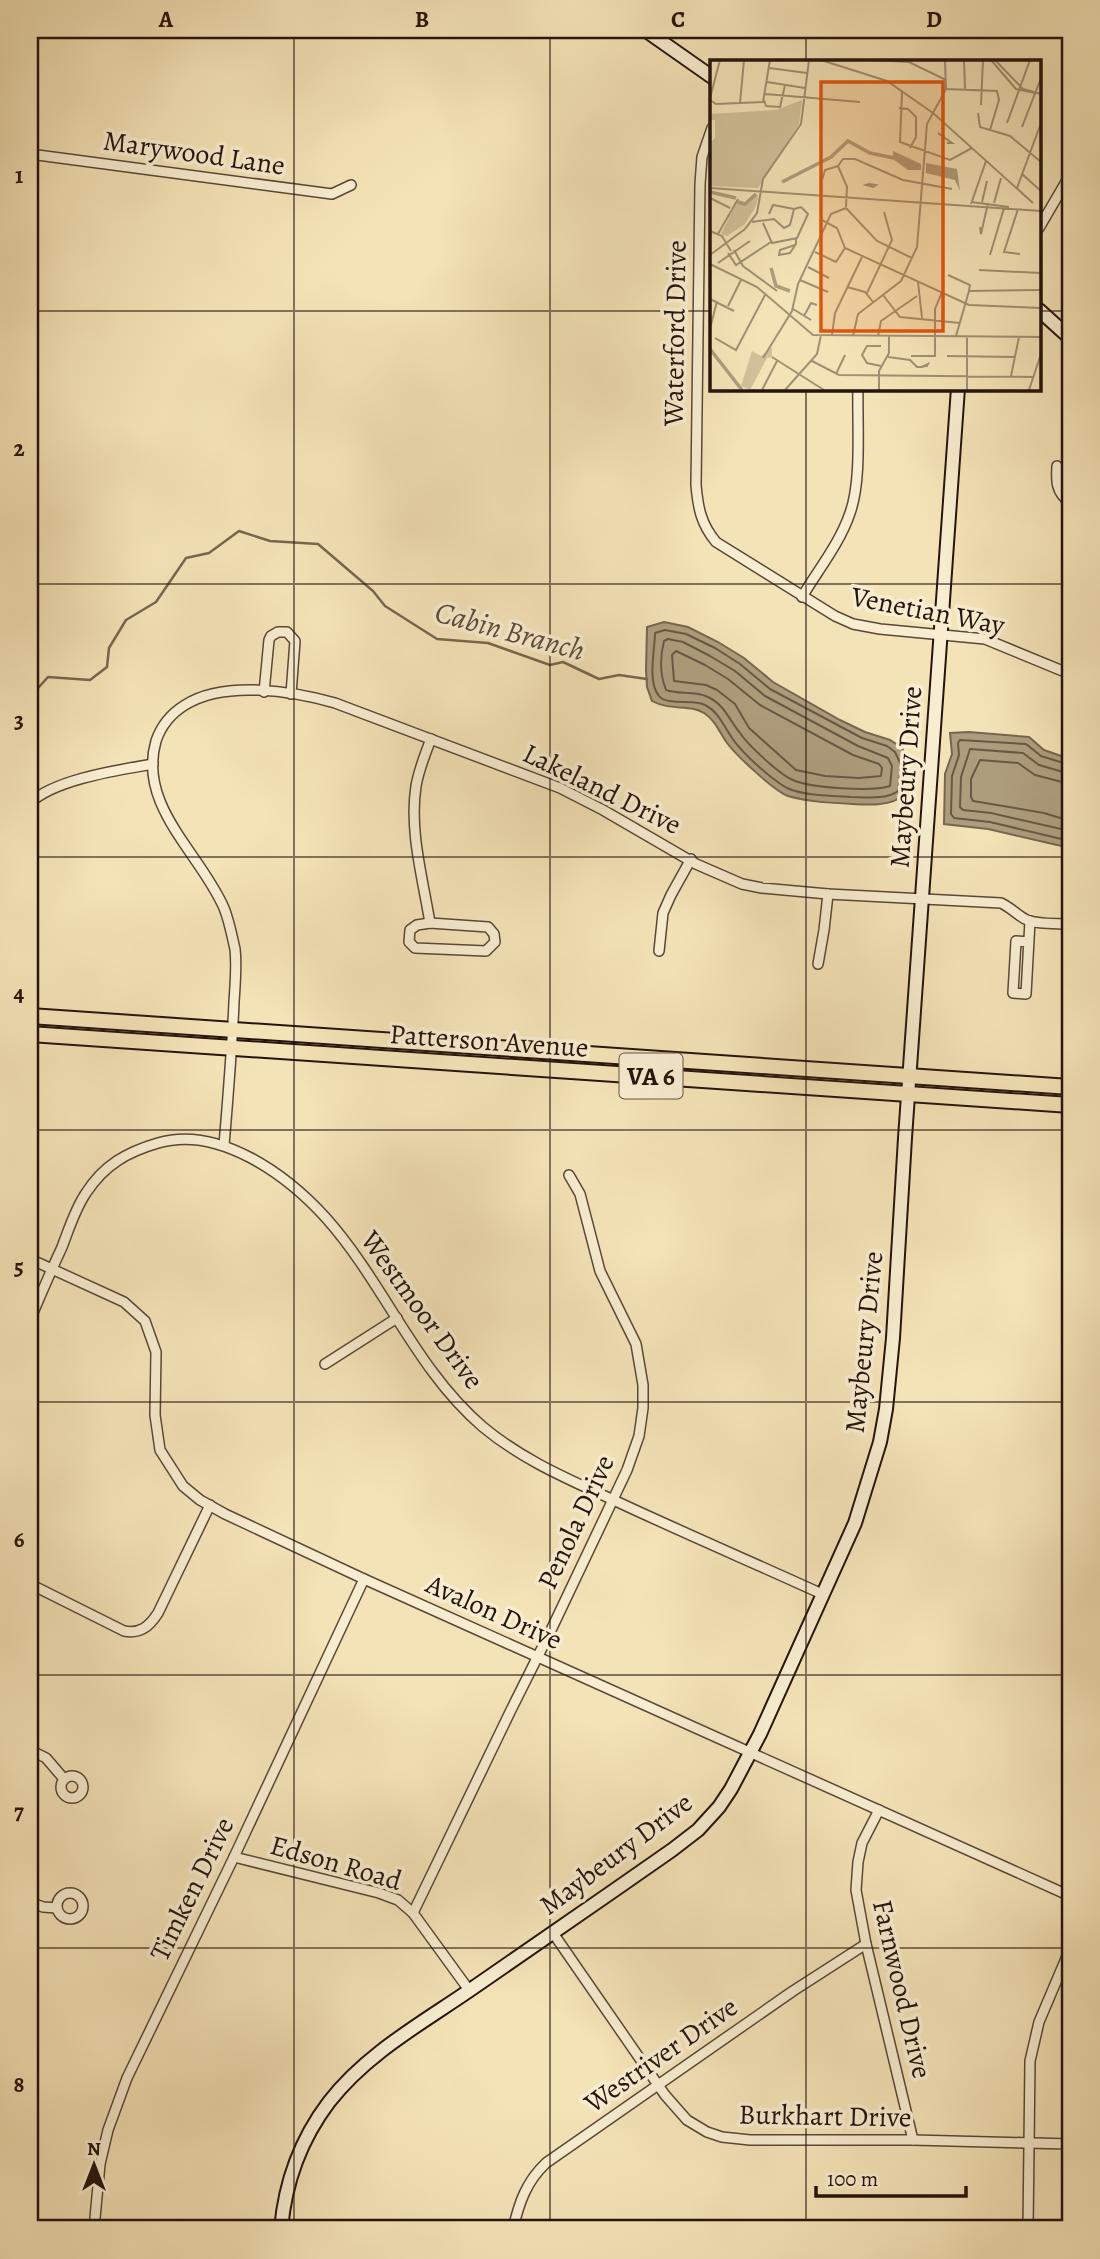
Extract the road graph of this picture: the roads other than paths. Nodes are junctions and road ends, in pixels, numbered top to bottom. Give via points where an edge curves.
1 (645, 30) edge
2 (710, 76) edge
3 (710, 134) edge
4 (30, 154) edge
5 (1070, 175) edge
6 (351, 185) dead end
7 (1040, 226) edge
8 (700, 232) junction
9 (710, 232) edge
10 (1040, 311) edge
11 (1070, 338) edge
12 (858, 390) edge
13 (958, 390) edge
14 (1057, 466) dead end
15 (1070, 503) edge
16 (712, 537) joint
17 (802, 597) junction
18 (941, 634) junction
19 (1070, 674) edge
20 (264, 692) junction
21 (291, 694) junction
22 (431, 738) junction
23 (153, 764) junction
24 (30, 803) edge
25 (691, 859) junction
26 (828, 894) junction
27 (922, 900) junction
28 (1030, 921) junction
29 (430, 923) junction
30 (1070, 924) edge
31 (1028, 942) junction
32 (659, 951) dead end
33 (818, 964) dead end
34 (30, 1016) edge
35 (233, 1030) junction
36 (30, 1034) edge
37 (232, 1048) junction
38 (910, 1076) junction
39 (1070, 1087) edge
40 (909, 1094) junction
41 (1070, 1105) edge
42 (224, 1145) junction
43 (569, 1175) dead end
44 (30, 1259) edge
45 (52, 1270) junction
46 (397, 1318) junction
47 (30, 1320) edge
48 (325, 1364) dead end
49 (612, 1500) junction
50 (210, 1505) junction
51 (365, 1579) junction
52 (30, 1584) edge
53 (822, 1594) junction
54 (538, 1657) junction
55 (30, 1750) edge
56 (750, 1752) junction
57 (64, 1779) dead end
58 (879, 1810) junction
59 (234, 1857) junction
60 (1070, 1896) edge
61 (30, 1902) edge
62 (57, 1908) dead end
63 (413, 1913) junction
64 (553, 1933) junction
65 (866, 1944) junction
66 (1070, 1948) edge
67 (469, 1990) junction
68 (658, 2085) junction
69 (913, 2140) junction
70 (1030, 2144) junction
71 (1070, 2144) edge
72 (94, 2229) edge
73 (281, 2229) edge
74 (513, 2229) edge
75 (1028, 2229) edge

1 - 2 street
3 - 8 street, Waterford Drive via 702,157
4 - 6 street, Marywood Lane via 332,194
5 - 7 street
8 - 9 street
8 - 16 street, Waterford Drive via 696,485 702,522
10 - 11 street
12 - 17 street via 851,510
13 - 18 street, Maybeury Drive
14 - 15 street via 1056,485
16 - 17 street, Venetian Way
17 - 18 street, Venetian Way via 861,626
18 - 19 street, Venetian Way via 985,639
18 - 27 street, Maybeury Drive
20 - 21 street, Lakeland Drive
20 - 21 street via 269,640 282,631 290,634 295,644
20 - 23 street, Lakeland Drive via 214,693 177,710 158,735
21 - 22 street, Lakeland Drive via 335,704
22 - 25 street, Lakeland Drive via 559,788
22 - 29 street via 421,764 414,816
23 - 24 street via 81,779
23 - 35 street via 153,780 174,828 224,908 235,950
25 - 26 street, Lakeland Drive via 741,884
25 - 32 street via 663,913
26 - 27 street, Lakeland Drive
26 - 33 street
27 - 28 street, Lakeland Drive via 1001,903
27 - 38 street, Maybeury Drive
28 - 30 street, Lakeland Drive
28 - 31 street
29 - 29 street via 410,930 409,943 415,948 486,951 495,942 488,928
31 - 31 street via 1016,941 1013,993 1026,994
34 - 35 main road, Patterson Avenue / VA 6
35 - 37 street
35 - 38 main road, Patterson Avenue / VA 6
36 - 37 main road, Patterson Avenue / VA 6
37 - 40 main road, Patterson Avenue / VA 6
37 - 42 street
38 - 39 main road, Patterson Avenue / VA 6
38 - 40 street, Maybeury Drive
40 - 41 main road, Patterson Avenue / VA 6
40 - 53 street, Maybeury Drive via 886,1409 864,1498
42 - 45 street via 167,1140 134,1150 107,1168 86,1193
42 - 46 street, Westmoor Drive via 286,1182 324,1216
43 - 49 street, Penola Drive via 580,1194 600,1271 636,1345 642,1374 639,1436
44 - 45 street, Avalon Drive
45 - 47 street
45 - 50 street, Avalon Drive via 124,1302 145,1321 156,1352 155,1415 160,1450 183,1486
46 - 48 street
46 - 49 street, Westmoor Drive via 442,1383 488,1430 532,1462
49 - 53 street, Westmoor Drive
49 - 54 street, Penola Drive
50 - 51 street, Avalon Drive
50 - 52 street via 158,1613 144,1629 124,1631
51 - 54 street, Avalon Drive
51 - 59 street, Timken Drive
53 - 56 street, Maybeury Drive
54 - 56 street, Avalon Drive
54 - 63 street, Penola Drive
55 - 57 street via 46,1758
56 - 58 street, Avalon Drive
56 - 64 street, Maybeury Drive via 719,1807 698,1830
58 - 60 street, Avalon Drive
58 - 65 street, Farnwood Drive via 858,1862 856,1890
59 - 63 street, Edson Road via 379,1893 398,1900
59 - 72 street, Timken Drive via 119,2097 100,2164
61 - 62 street
63 - 67 street, Edson Road
64 - 67 street, Maybeury Drive
64 - 68 street, Burkhart Drive
65 - 68 street, Westriver Drive
65 - 69 street, Farnwood Drive
66 - 70 street via 1035,2037 1029,2078
67 - 73 street, Maybeury Drive via 371,2060 329,2102 293,2169
68 - 69 street, Burkhart Drive via 687,2120 722,2137
68 - 74 street, Westriver Drive via 538,2171 523,2194
69 - 70 street, Burkhart Drive
70 - 71 street, Burkhart Drive
70 - 75 street

